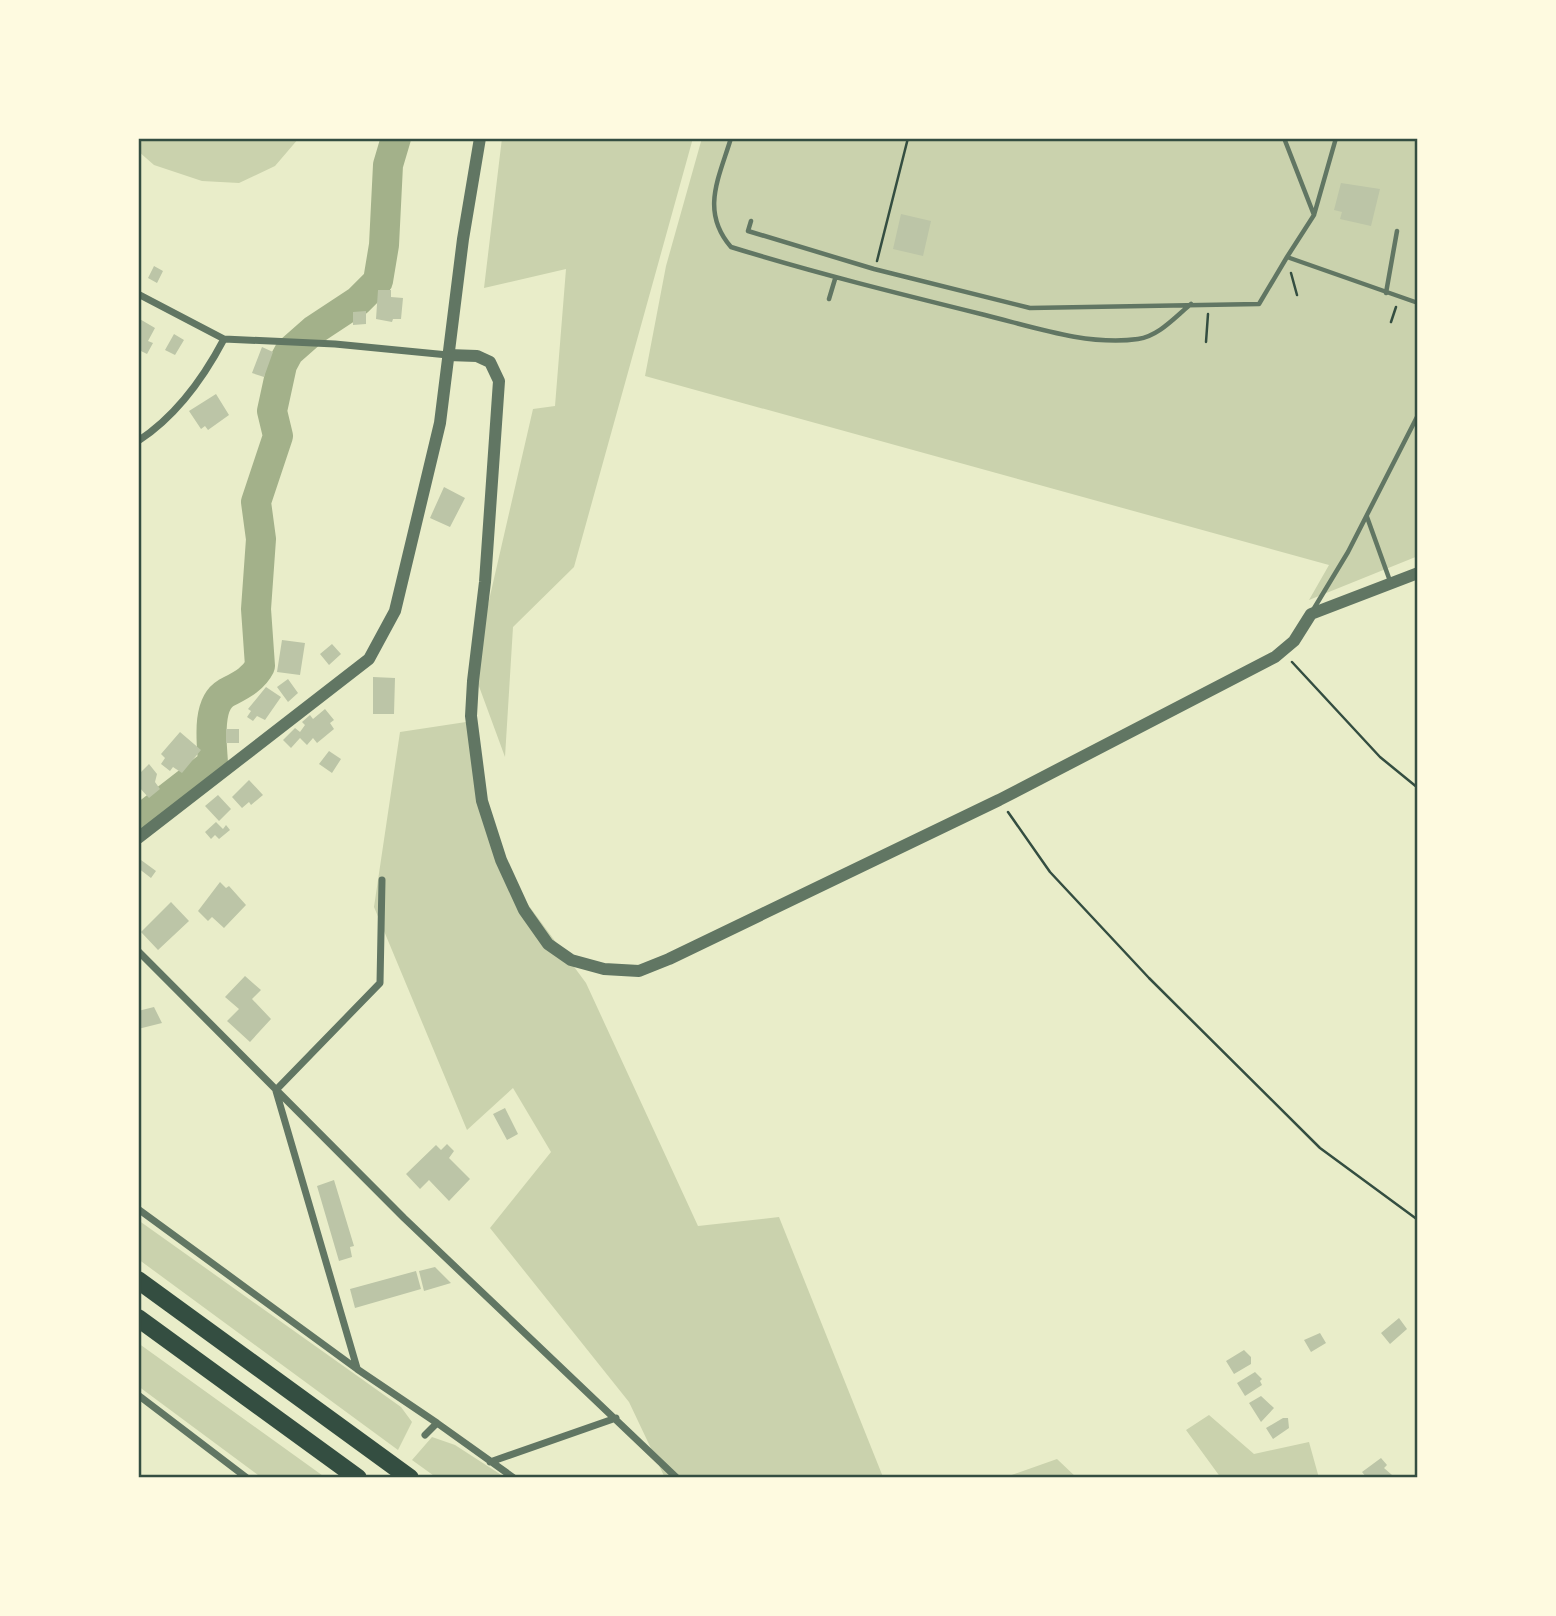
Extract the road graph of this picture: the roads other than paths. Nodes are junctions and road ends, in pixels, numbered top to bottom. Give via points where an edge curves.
1 (480, 138) edge
2 (731, 138) edge
3 (1284, 138) edge
4 (1336, 138) edge
5 (1314, 215) junction
6 (751, 221) dead end
7 (1397, 232) dead end
8 (1287, 257) junction
9 (835, 279) junction
10 (1386, 293) junction
11 (138, 294) edge
12 (830, 299) dead end
13 (1418, 303) edge
14 (1191, 304) junction
15 (224, 339) junction
16 (448, 355) junction
17 (1418, 415) edge
18 (138, 441) edge
19 (1366, 516) junction
20 (1418, 572) edge
21 (1390, 582) junction
22 (1311, 614) junction
23 (138, 838) edge
24 (382, 880) dead end
25 (138, 951) edge
26 (276, 1090) junction
27 (138, 1209) edge
28 (138, 1280) edge
29 (138, 1318) edge
30 (357, 1369) junction
31 (138, 1395) edge
32 (616, 1418) junction
33 (437, 1423) junction
34 (425, 1435) dead end
35 (490, 1462) junction
36 (247, 1478) edge
37 (358, 1478) edge
38 (410, 1478) edge
39 (514, 1478) edge
40 (677, 1478) edge

1 - 16 street
2 - 9 lane via 712,204 721,236 731,247
3 - 5 lane
4 - 5 lane
5 - 8 lane
6 - 14 lane via 748,231 1030,308
7 - 10 lane
8 - 10 lane
8 - 14 lane via 1259,304
9 - 12 lane
9 - 14 lane via 1051,331 1105,339 1139,339 1157,332
10 - 13 lane
11 - 15 street
15 - 16 street
15 - 18 street via 181,402 158,428
16 - 22 street via 477,356 490,362 499,381 471,716 482,801 524,910 548,944 571,960 604,969 639,971 766,914 1202,696 1282,651
16 - 23 street via 440,423 416,533 395,611 382,640 369,659
17 - 19 lane
19 - 21 lane
19 - 22 lane
20 - 21 street
21 - 22 street
24 - 26 street via 380,983
25 - 26 street
26 - 30 street
26 - 32 street
27 - 30 street
28 - 38 highway
29 - 37 highway
30 - 33 street
31 - 36 street
32 - 35 street
32 - 40 street
33 - 34 street
33 - 35 street
35 - 39 street

